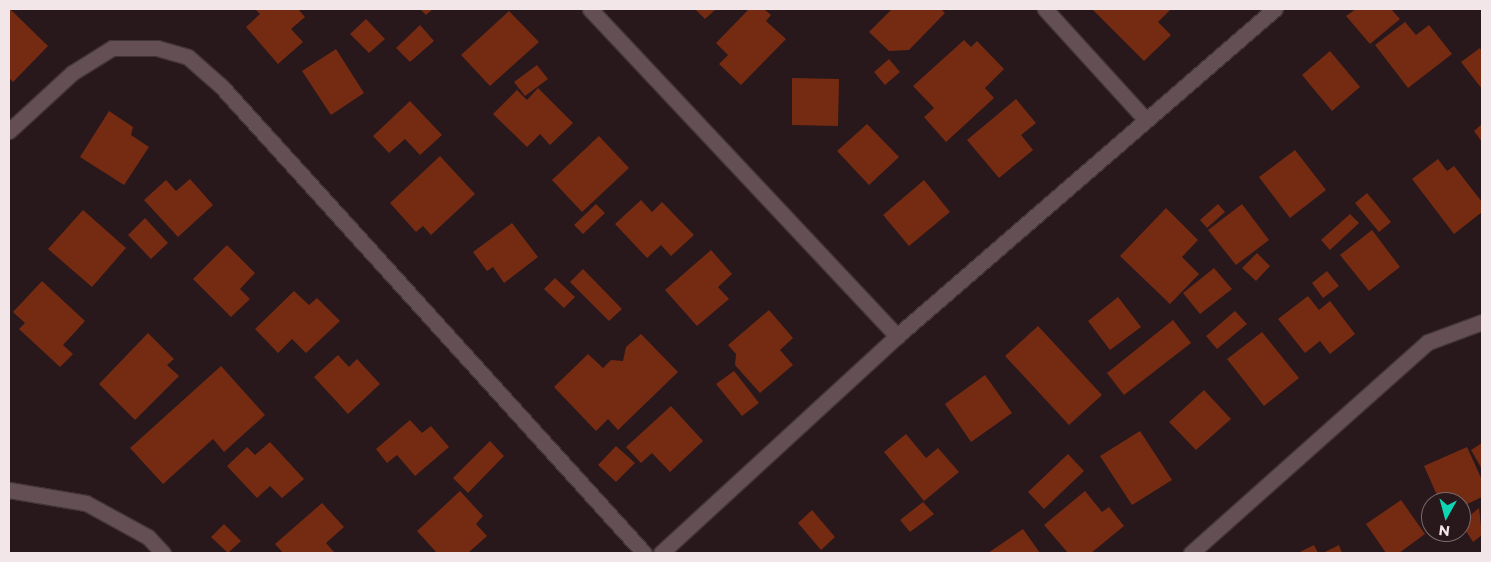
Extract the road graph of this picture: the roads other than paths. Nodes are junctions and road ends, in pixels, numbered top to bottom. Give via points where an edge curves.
1 (590, 9) edge
2 (1045, 9) edge
3 (1275, 9) edge
4 (1146, 120) junction
5 (9, 131) edge
6 (1482, 322) edge
7 (897, 336) junction
8 (9, 490) edge
9 (163, 553) edge
10 (644, 553) edge
11 (661, 553) edge
12 (1191, 553) edge

1 - 7 street
2 - 4 street
3 - 4 street
4 - 7 street
5 - 10 street via 72,74 112,48 157,48 188,57 221,86
6 - 12 street via 1428,342
7 - 11 street
8 - 9 street via 86,503 148,537

